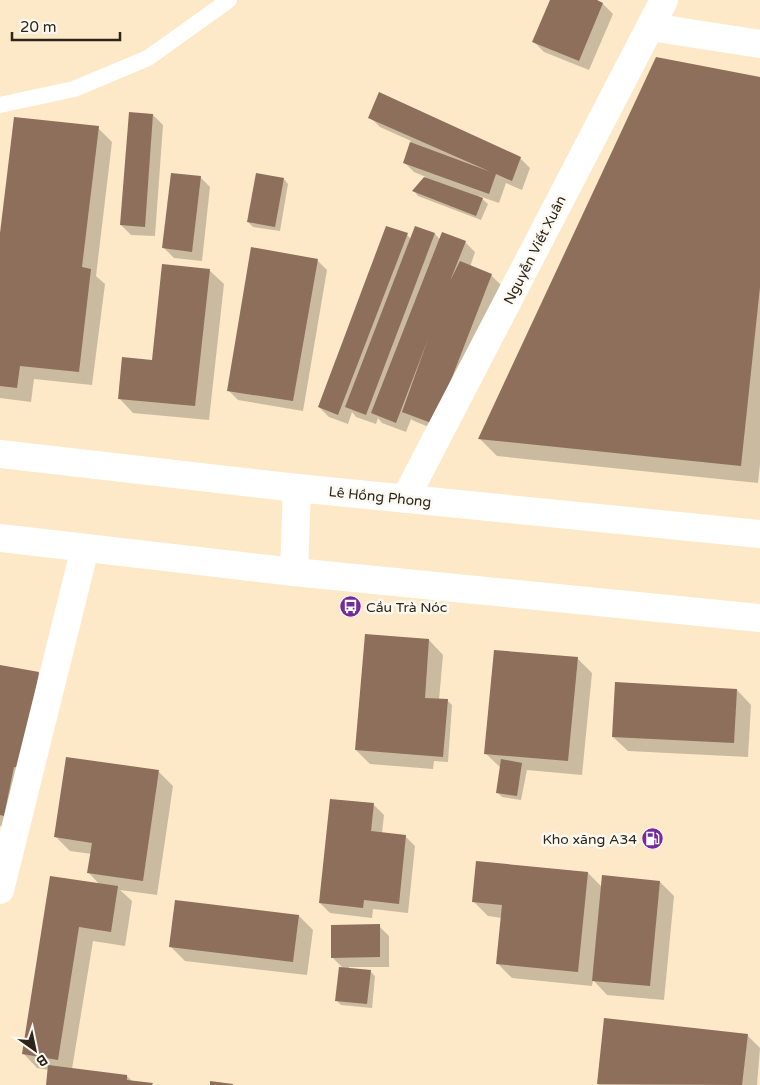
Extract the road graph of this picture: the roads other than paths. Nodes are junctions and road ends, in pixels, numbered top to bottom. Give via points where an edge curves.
1 (229, 0) edge
2 (664, 0) edge
3 (650, 27) junction
4 (760, 44) edge
5 (0, 105) edge
6 (0, 454) edge
7 (297, 488) junction
8 (406, 499) junction
9 (760, 534) edge
10 (0, 538) edge
11 (85, 548) junction
12 (294, 572) junction
13 (760, 618) edge
14 (0, 890) edge

1 - 5 lane via 148,58 74,89
2 - 3 main road, Nguyễn Viết Xuân
3 - 4 main road
3 - 8 main road, Nguyễn Viết Xuân
6 - 7 main road, Lê Hồng Phong
7 - 8 main road, Lê Hồng Phong
7 - 12 main road
8 - 9 main road, Lê Hồng Phong
10 - 11 main road
11 - 12 main road
11 - 14 main road
12 - 13 main road

